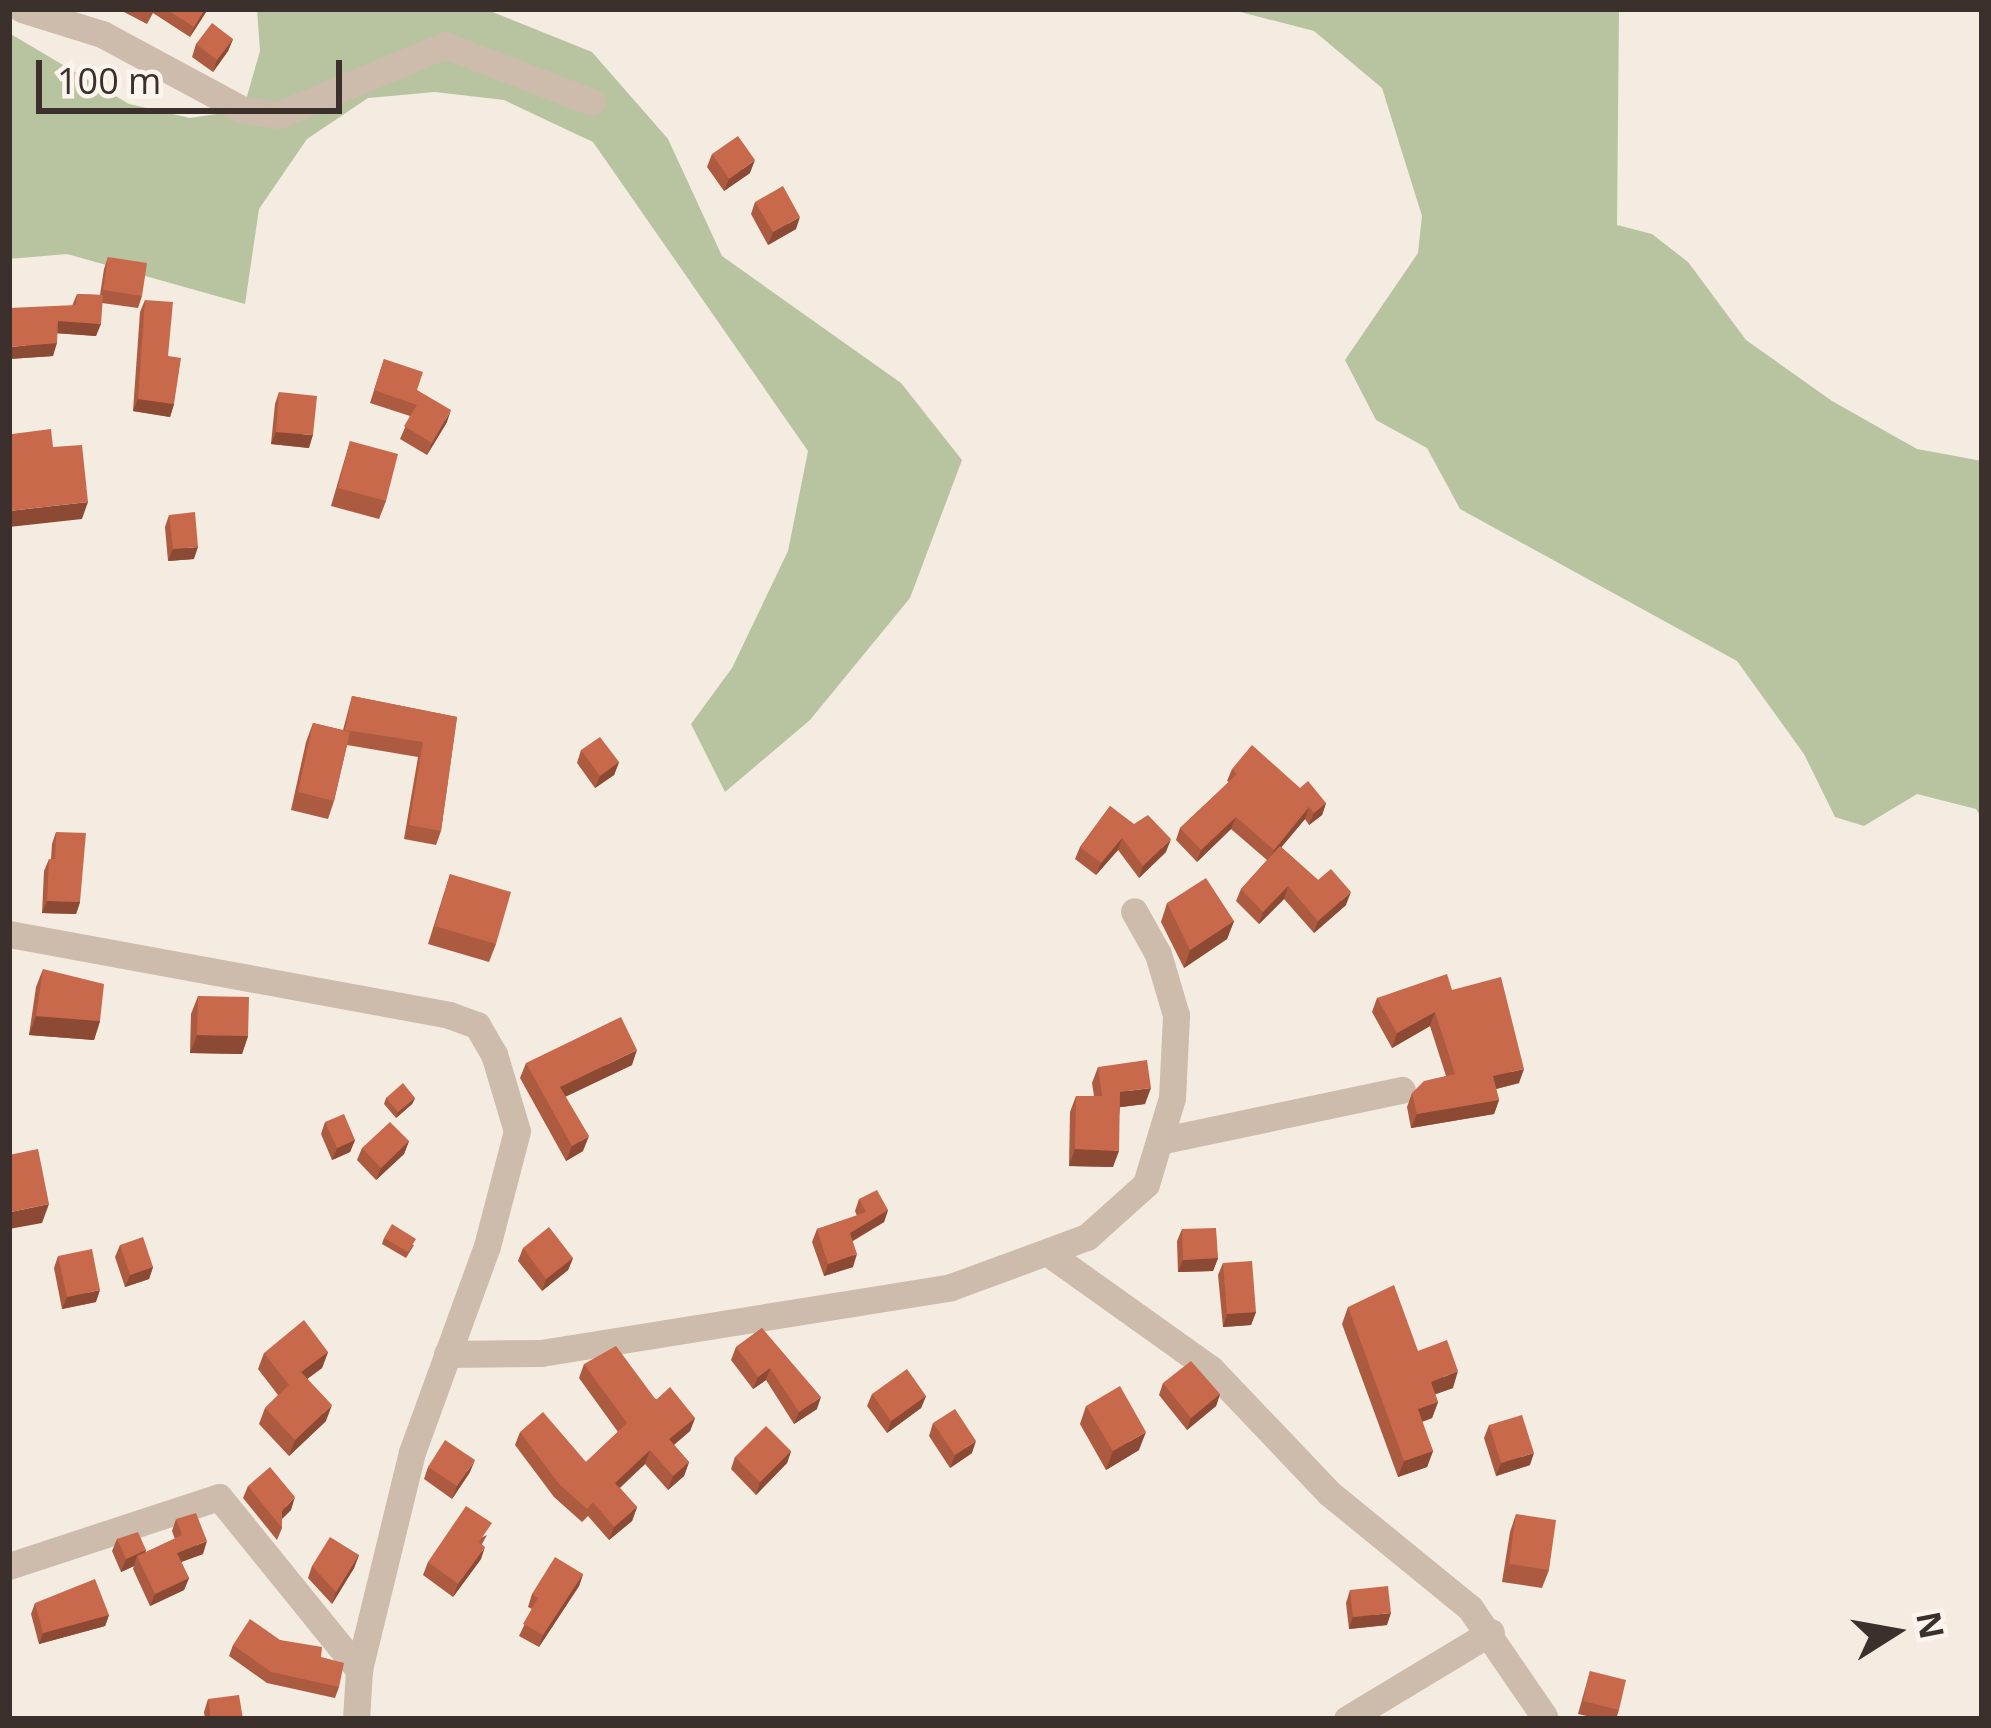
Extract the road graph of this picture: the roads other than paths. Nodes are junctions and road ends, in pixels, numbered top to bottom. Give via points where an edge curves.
1 (22, 9) edge
2 (591, 102) dead end
3 (1134, 911) dead end
4 (9, 934) edge
5 (1402, 1090) dead end
6 (1164, 1140) junction
7 (1051, 1255) junction
8 (446, 1354) junction
9 (9, 1566) edge
10 (1491, 1632) junction
11 (359, 1670) junction
12 (1544, 1716) edge
13 (356, 1719) edge
14 (1347, 1719) edge

1 - 2 street via 102,34 243,110 278,116 445,45
3 - 6 street via 1158,954 1175,1015
4 - 8 street via 477,1025 509,1088 518,1131
5 - 6 street
6 - 7 street via 1146,1184 1087,1237
7 - 8 street via 951,1287 798,1315 541,1353
7 - 10 street via 1211,1369 1329,1493
8 - 11 street via 412,1453
9 - 11 street via 220,1497
10 - 12 street
10 - 14 street
11 - 13 street

